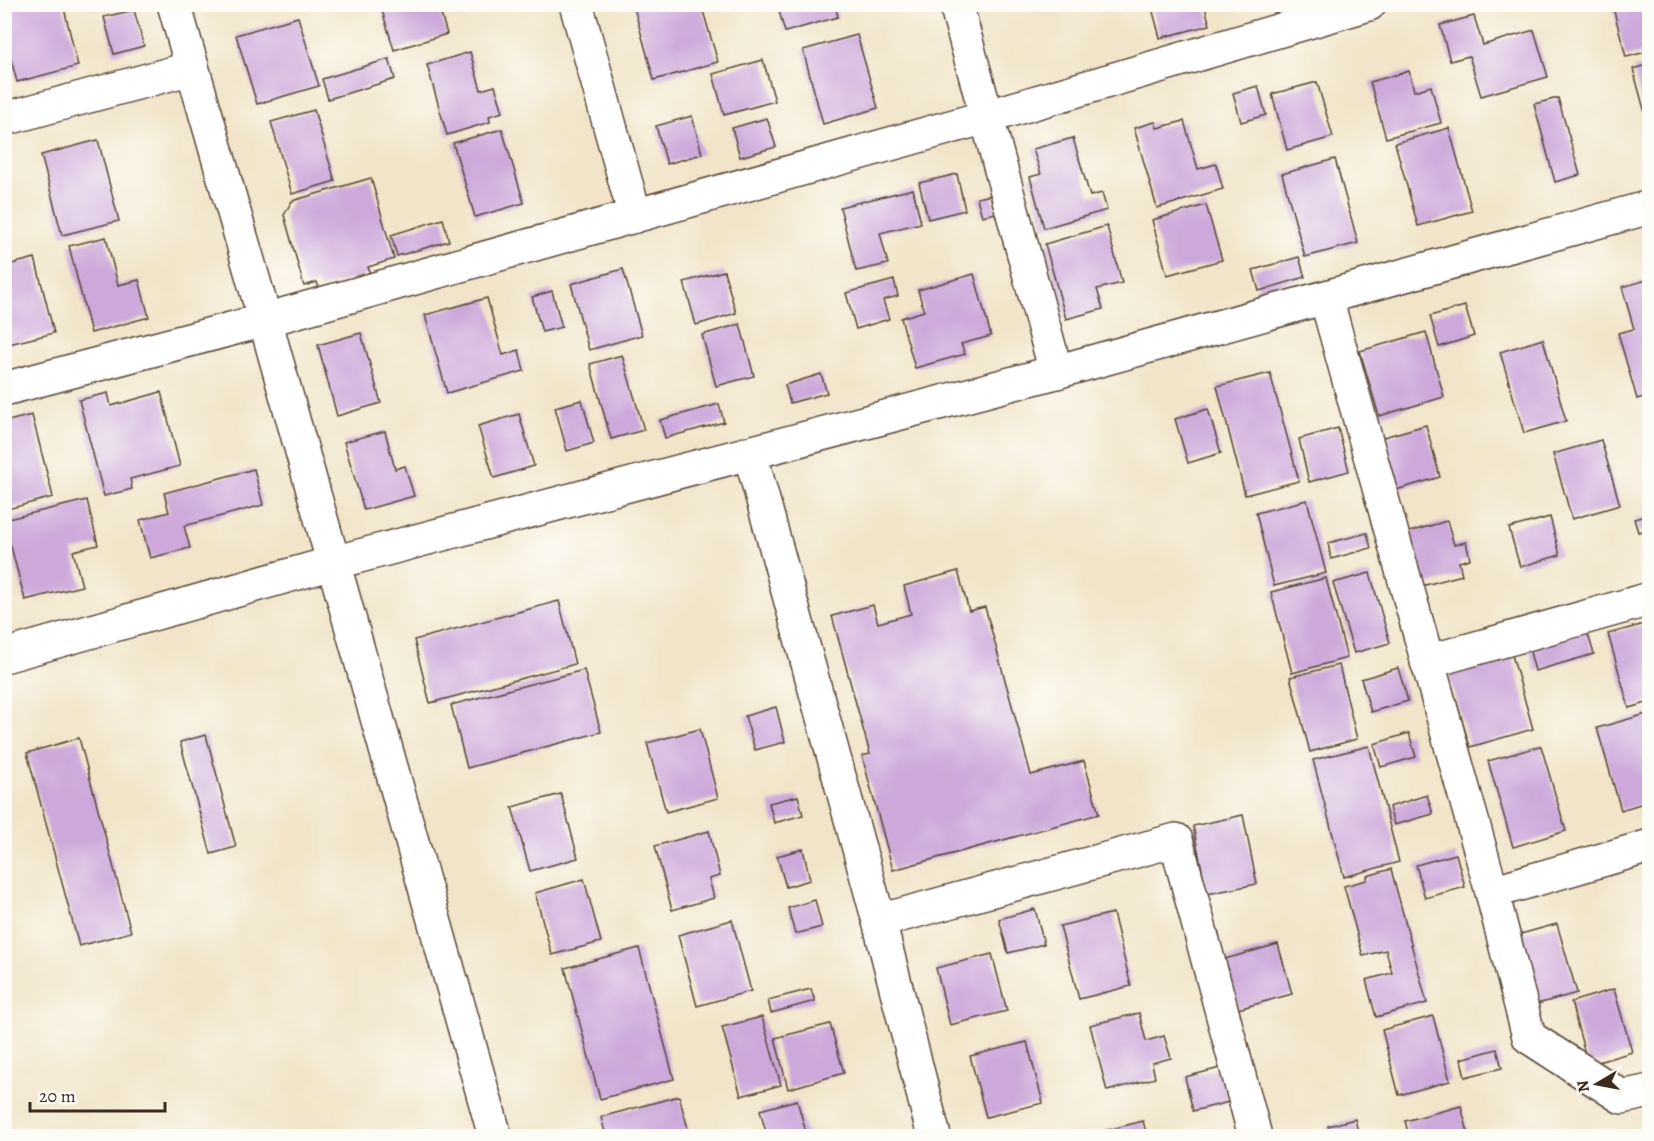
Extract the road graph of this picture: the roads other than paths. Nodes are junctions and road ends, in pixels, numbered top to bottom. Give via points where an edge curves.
1 (174, 4) edge
2 (576, 4) edge
3 (956, 4) edge
4 (1352, 7) edge
5 (192, 68) junction
6 (986, 117) junction
7 (4, 119) edge
8 (1650, 207) edge
9 (635, 216) junction
10 (1326, 298) junction
11 (265, 320) junction
12 (1056, 372) junction
13 (4, 390) edge
14 (750, 453) junction
15 (333, 562) junction
16 (1650, 599) edge
17 (4, 656) edge
18 (1427, 662) junction
19 (1650, 846) edge
20 (1492, 892) junction
21 (879, 921) junction
22 (1650, 1091) edge
23 (495, 1137) edge
24 (934, 1137) edge
25 (1255, 1137) edge

1 - 5 street
2 - 9 street
3 - 6 street
4 - 6 street
5 - 7 street
5 - 11 street
6 - 9 street
6 - 12 street
8 - 10 street
9 - 11 street
10 - 12 street
10 - 18 street
11 - 13 street
11 - 15 street
12 - 14 street
14 - 15 street
14 - 21 street
15 - 17 street
15 - 23 street
16 - 18 street
18 - 20 street
19 - 20 street
20 - 22 street via 1529,1037 1622,1097
21 - 24 street
21 - 25 street via 1176,840

